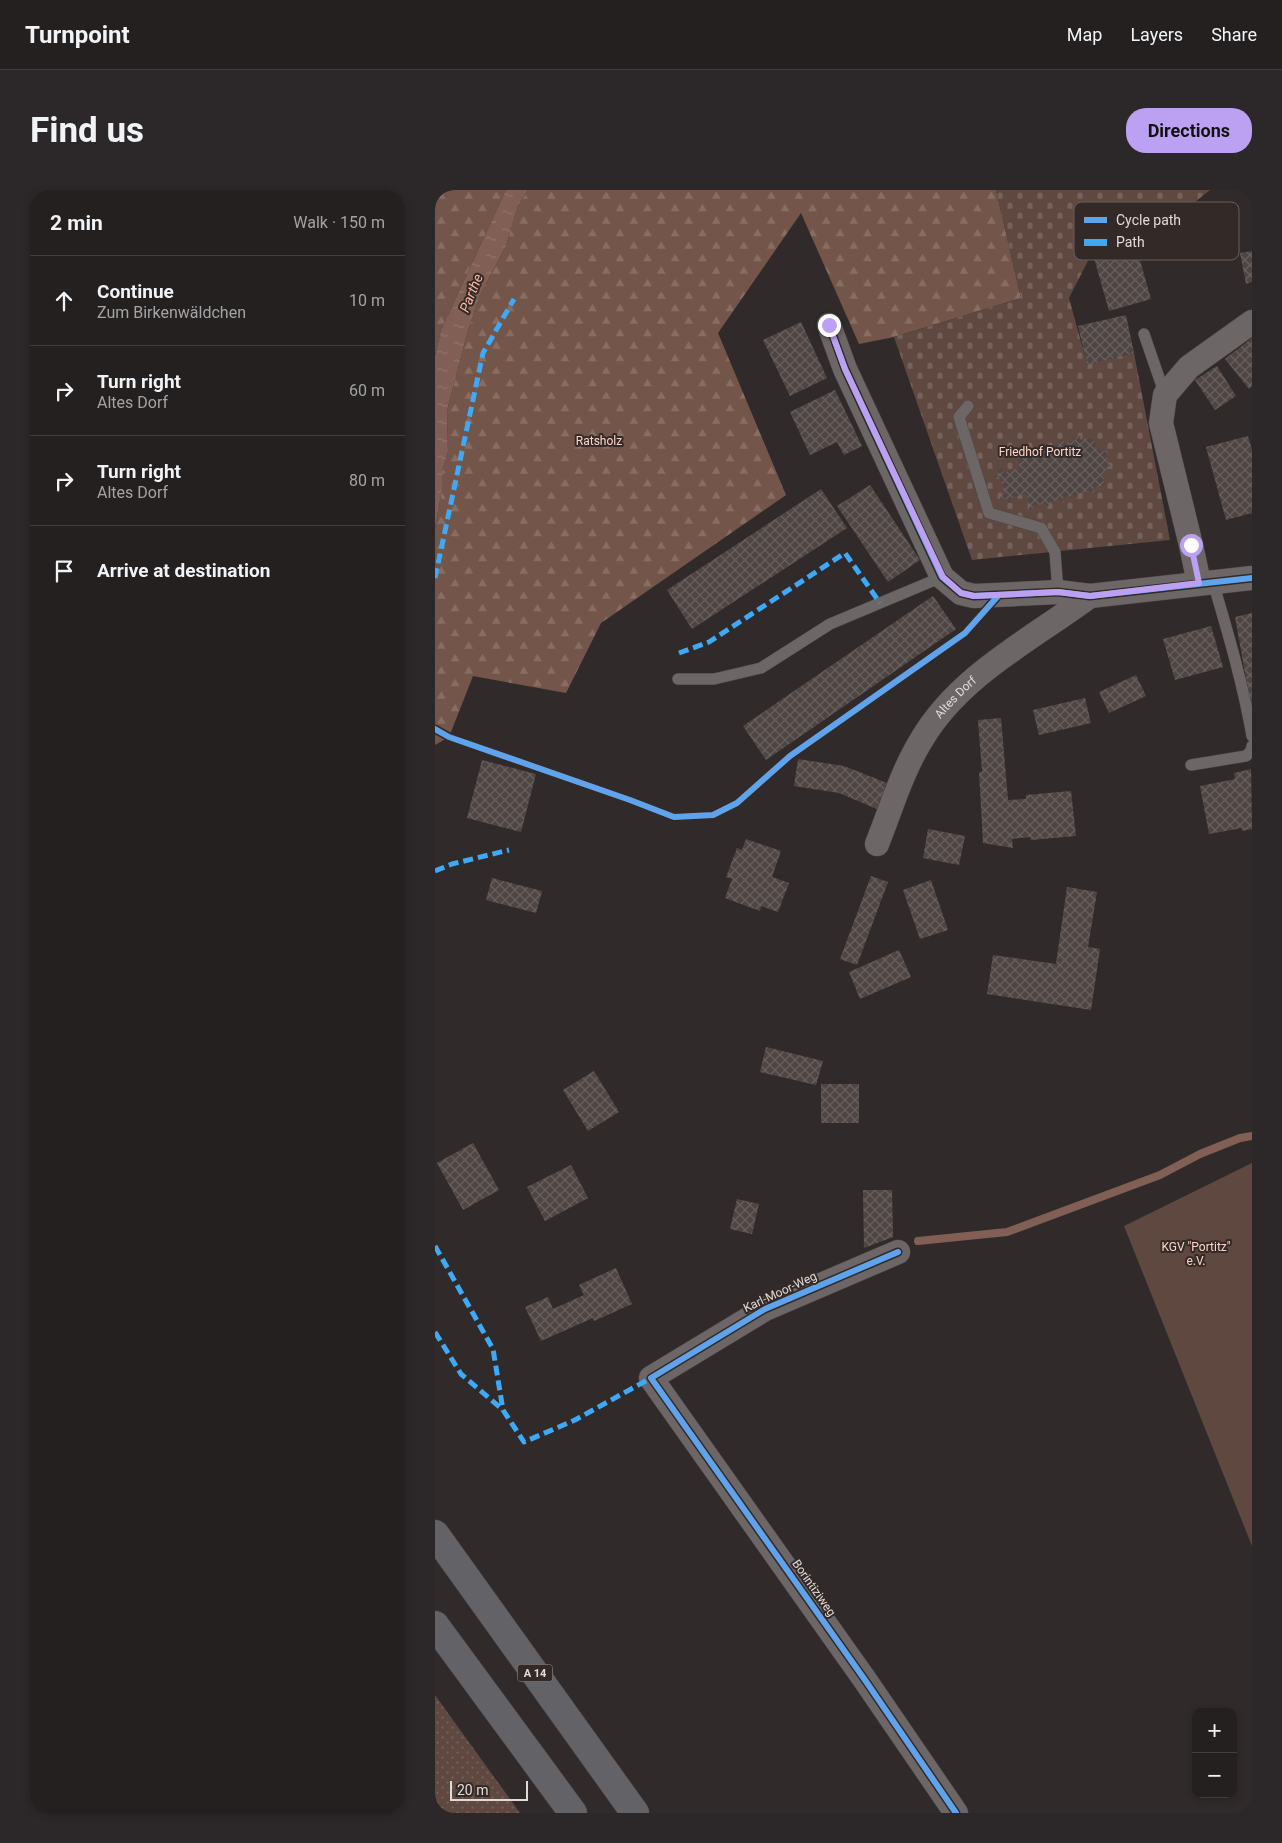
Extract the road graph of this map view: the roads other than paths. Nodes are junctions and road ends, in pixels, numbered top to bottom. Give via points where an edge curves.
1 (1252, 322) edge
2 (829, 325) dead end
3 (1144, 334) dead end
4 (1165, 395) junction
5 (968, 406) dead end
6 (943, 577) junction
7 (1252, 578) edge
8 (1206, 582) junction
9 (1058, 592) junction
10 (1090, 596) junction
11 (678, 679) dead end
12 (1252, 736) edge
13 (1252, 746) edge
14 (1191, 765) dead end
15 (877, 844) dead end
16 (898, 1252) dead end
17 (651, 1378) joint
18 (435, 1534) edge
19 (435, 1625) edge
20 (573, 1813) edge
21 (635, 1813) edge
22 (957, 1813) edge

1 - 4 street via 1189,367
2 - 6 street, Altes Dorf via 845,369
3 - 4 lane
4 - 8 street via 1161,424 1191,545
5 - 9 lane via 959,417 989,513 1041,528 1055,552
6 - 9 street, Altes Dorf via 961,593 974,596
6 - 11 lane via 830,624 761,668 714,679
7 - 8 street, Altes Dorf
8 - 10 street, Altes Dorf
8 - 12 lane via 1234,651
9 - 10 street, Altes Dorf
10 - 15 street, Altes Dorf via 982,673 934,722 912,756
13 - 14 lane via 1246,756
16 - 17 street, Karl-Moor-Weg via 765,1309
17 - 22 street, Borintiziweg
18 - 21 highway, A 14
19 - 20 highway

